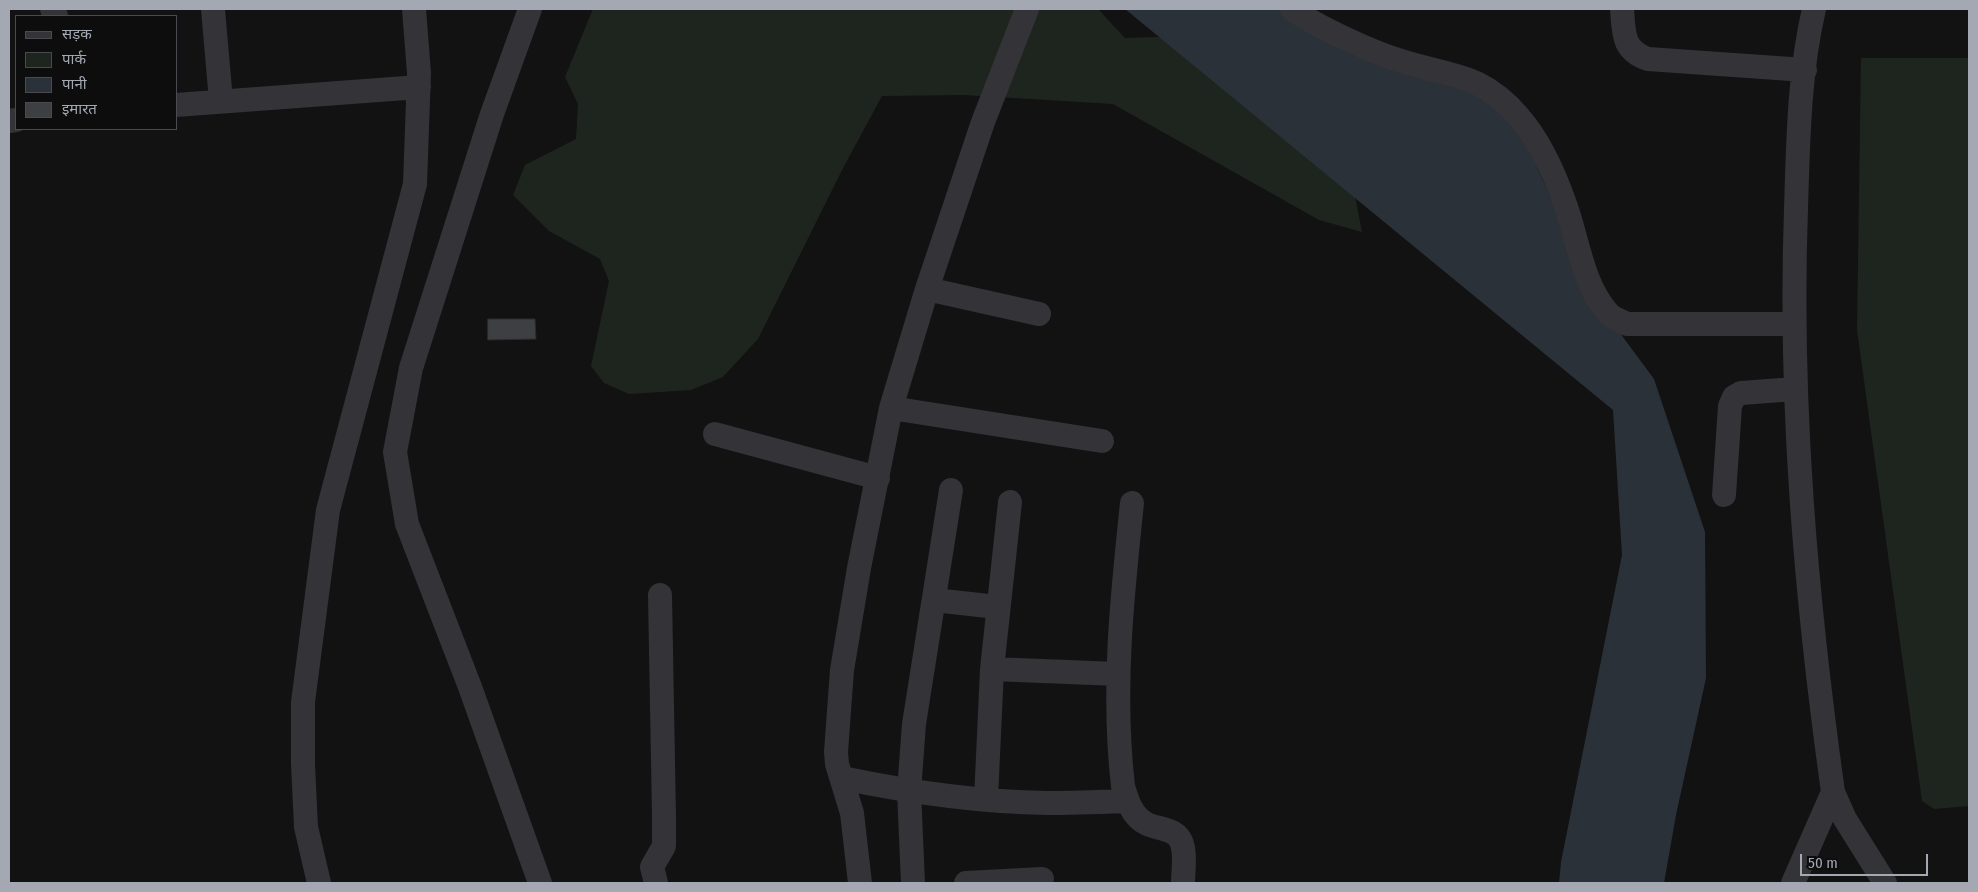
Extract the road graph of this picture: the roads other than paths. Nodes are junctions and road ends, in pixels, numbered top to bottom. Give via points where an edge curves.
1 (213, 9) edge
2 (414, 9) edge
3 (530, 9) edge
4 (1026, 9) edge
5 (1292, 9) edge
6 (1622, 9) edge
7 (1814, 9) edge
8 (1805, 70) junction
9 (419, 87) junction
10 (221, 101) junction
11 (178, 105) edge
12 (928, 289) junction
13 (1039, 314) dead end
14 (1794, 324) junction
15 (1795, 389) junction
16 (891, 408) junction
17 (715, 434) dead end
18 (1102, 440) dead end
19 (878, 478) junction
20 (951, 490) dead end
21 (1724, 495) dead end
22 (1010, 502) dead end
23 (1132, 503) dead end
24 (660, 595) dead end
25 (934, 600) junction
26 (997, 607) junction
27 (992, 670) junction
28 (1118, 674) junction
29 (842, 778) junction
30 (909, 791) junction
31 (1833, 792) junction
32 (986, 799) junction
33 (1127, 801) junction
34 (1042, 879) dead end
35 (318, 883) edge
36 (540, 883) edge
37 (656, 883) edge
38 (860, 883) edge
39 (913, 883) edge
40 (966, 883) edge
41 (1183, 883) edge
42 (1793, 883) edge
43 (1885, 883) edge

1 - 10 street
2 - 9 street
3 - 36 street via 492,114 412,368 395,452 407,524
4 - 12 street via 983,122
5 - 14 street via 1376,52 1468,78 1496,94 1520,118 1543,155 1565,203 1596,296 1609,314 1627,324
6 - 8 street via 1628,46 1635,55 1648,59
7 - 8 street
8 - 14 street via 1798,161
9 - 10 street
9 - 35 street via 415,184 328,510 303,702 306,827
10 - 11 street
12 - 13 street
12 - 16 street
14 - 15 street
15 - 21 street via 1742,393 1734,397 1730,406
15 - 31 street via 1809,590
16 - 18 street
16 - 19 street
17 - 19 street
19 - 29 street via 842,670 836,752
20 - 25 street
22 - 26 street
23 - 28 street via 1121,606
24 - 37 street via 664,846 652,867
25 - 26 street
25 - 30 street via 914,724
26 - 27 street
27 - 28 street
27 - 32 street
28 - 33 street via 1120,767
29 - 30 street
29 - 38 street via 852,813
30 - 32 street
30 - 39 street
31 - 42 street
31 - 43 street
32 - 33 street via 1046,803
33 - 41 street via 1136,816 1146,824 1174,833 1181,842
34 - 40 street

